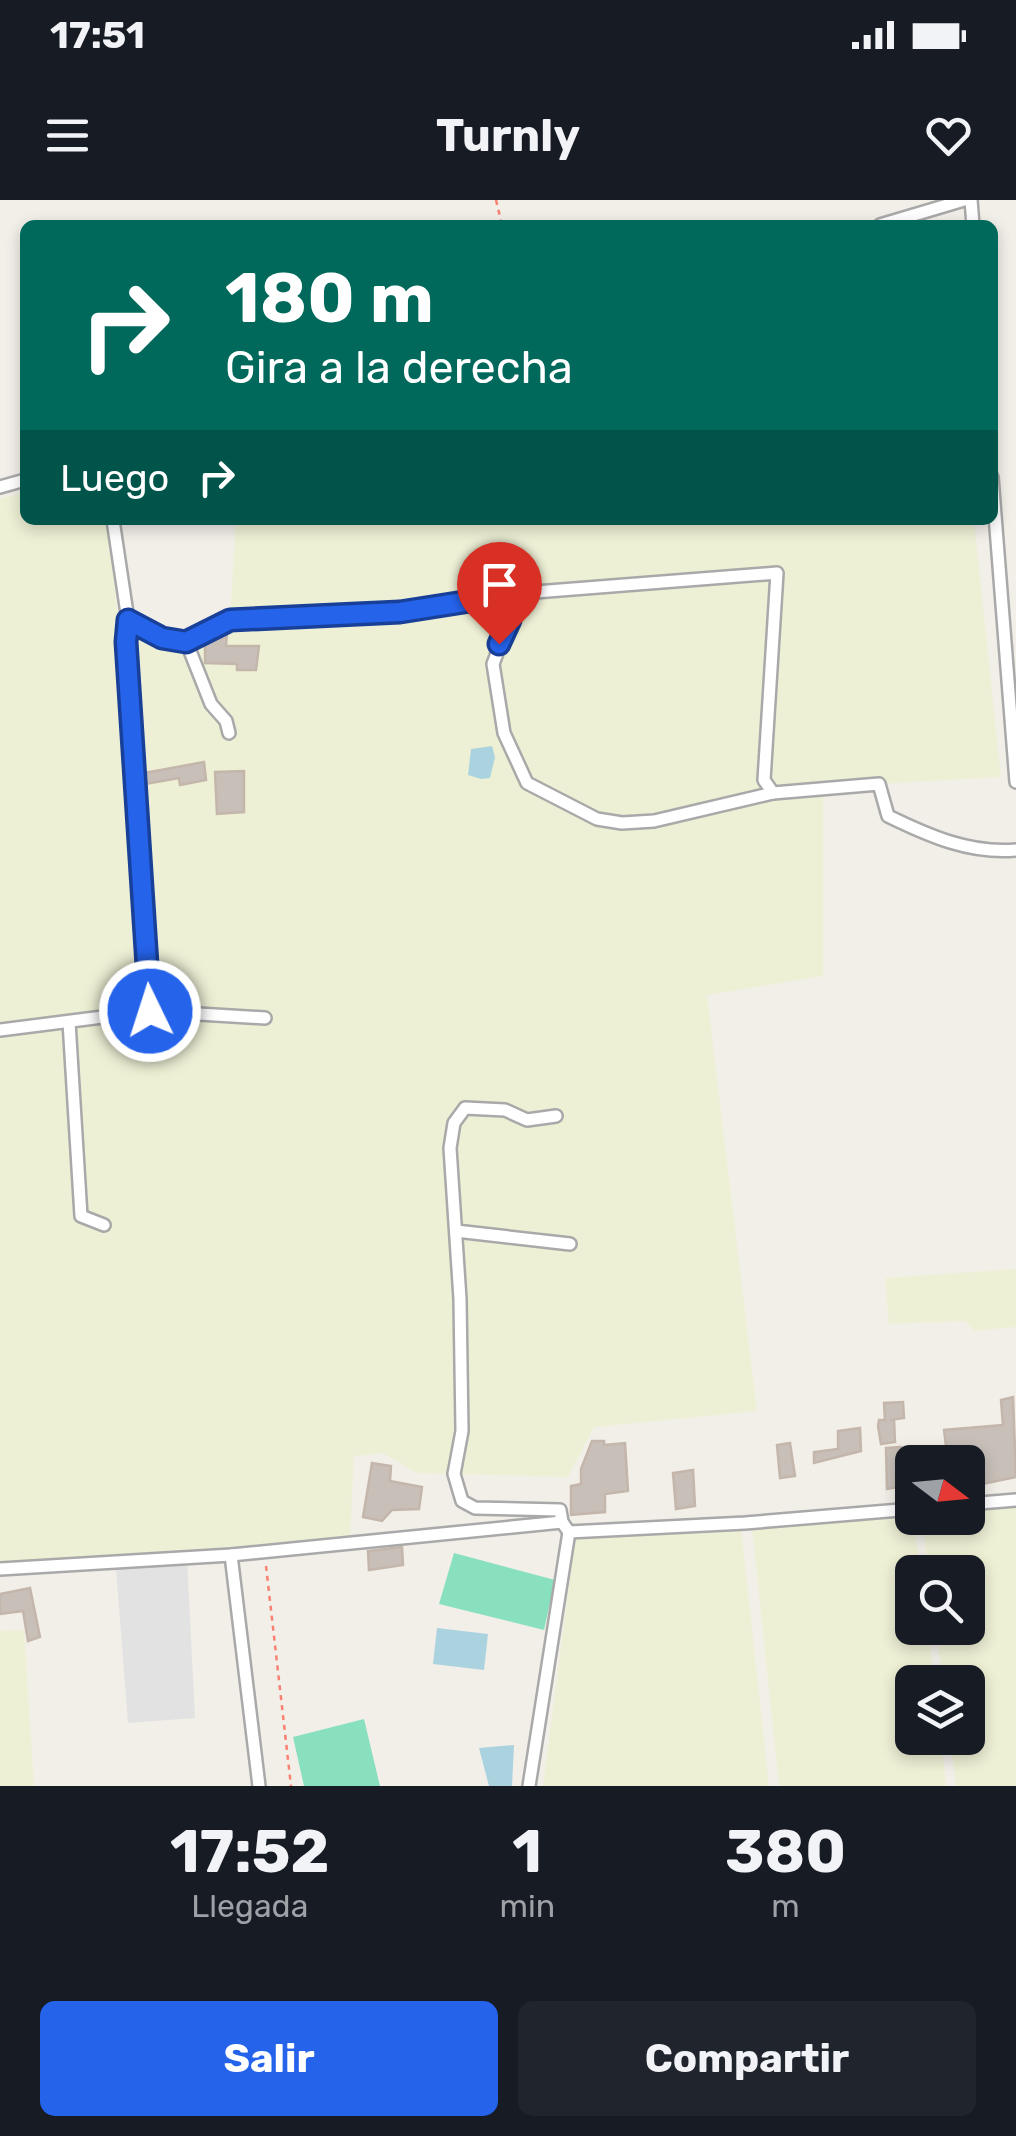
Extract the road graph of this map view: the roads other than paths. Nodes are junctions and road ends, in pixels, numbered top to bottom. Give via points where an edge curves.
1 (968, 200) edge
2 (898, 220) edge
3 (114, 525) edge
4 (996, 525) edge
5 (502, 596) junction
6 (128, 620) junction
7 (186, 642) junction
8 (229, 733) dead end
9 (1016, 782) edge
10 (773, 793) junction
11 (1016, 850) edge
12 (150, 1011) junction
13 (265, 1018) dead end
14 (69, 1022) junction
15 (0, 1030) edge
16 (556, 1116) dead end
17 (104, 1225) dead end
18 (456, 1231) junction
19 (570, 1244) dead end
20 (1016, 1500) edge
21 (985, 1503) edge
22 (895, 1511) edge
23 (566, 1527) junction
24 (232, 1554) junction
25 (0, 1568) edge
26 (259, 1786) edge
27 (529, 1786) edge

1 - 2 street
3 - 6 street
4 - 9 street
5 - 7 street via 400,612 230,620
5 - 10 street via 510,620 494,664 504,733 528,782 597,818 622,823
5 - 10 street via 778,573 764,780
6 - 7 street
6 - 12 street
7 - 8 street
10 - 11 street via 879,784 888,816 988,852
12 - 13 street
12 - 14 street
14 - 15 street
14 - 17 street via 81,1216
16 - 18 street via 527,1120 505,1110 465,1108 454,1123 450,1148
18 - 19 street
18 - 23 street via 462,1431 454,1474 462,1500 475,1508 560,1510
20 - 21 street
22 - 23 street via 745,1524
23 - 24 street
23 - 27 street
24 - 25 street
24 - 26 street

